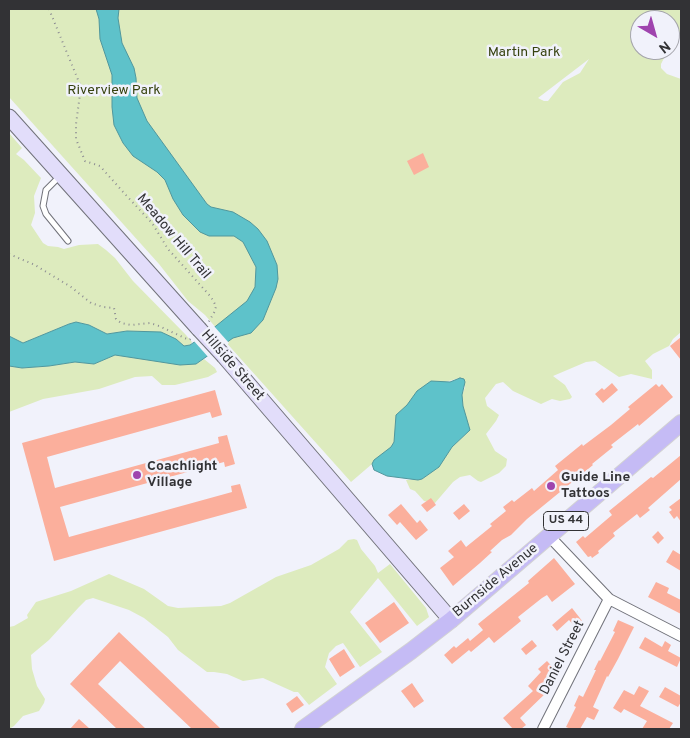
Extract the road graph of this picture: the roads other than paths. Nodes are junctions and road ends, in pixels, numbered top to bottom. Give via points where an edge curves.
1 (9, 117) edge
2 (61, 175) junction
3 (68, 241) dead end
4 (681, 422) edge
5 (549, 536) junction
6 (609, 599) junction
7 (451, 620) junction
8 (681, 636) edge
9 (303, 729) edge
10 (543, 729) edge

1 - 2 main road, Hillside Street
2 - 3 lane via 46,190 43,206
2 - 7 main road, Hillside Street, bridge via 202,328
4 - 5 main road, Burnside Avenue / US 44
5 - 6 street
5 - 7 main road, Burnside Avenue / US 44
6 - 8 street
6 - 10 street, Daniel Street
7 - 9 main road, Burnside Avenue / US 44

